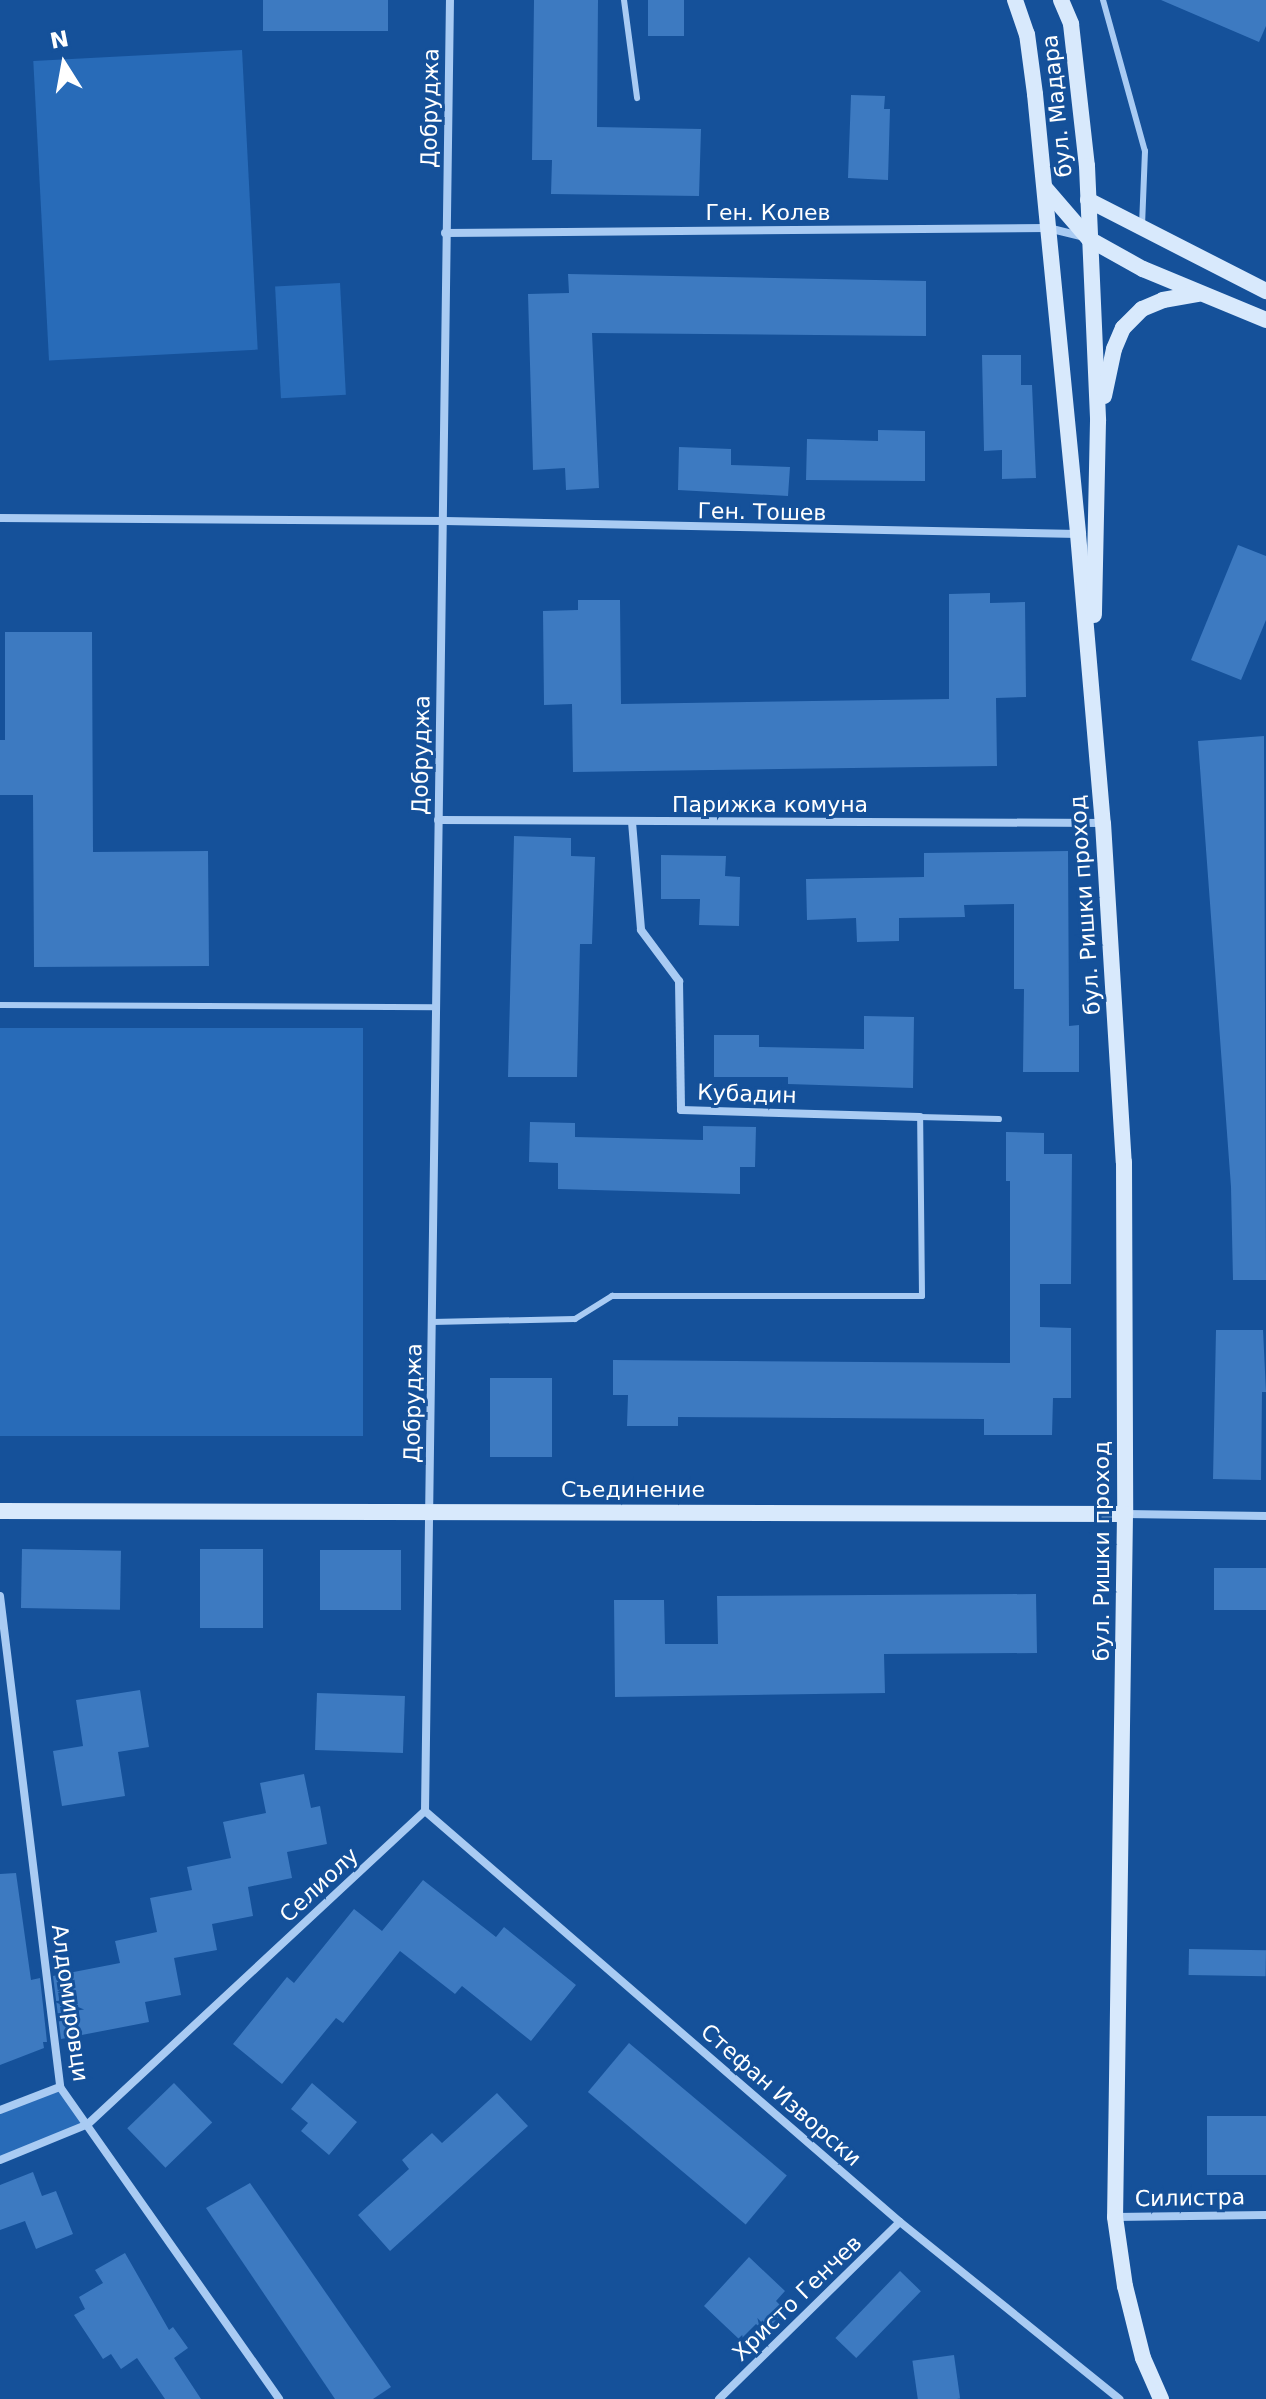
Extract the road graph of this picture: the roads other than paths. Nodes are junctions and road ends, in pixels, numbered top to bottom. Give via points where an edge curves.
1 (450, 0) edge
2 (624, 0) edge
3 (1015, 0) edge
4 (1061, 0) edge
5 (1103, 0) edge
6 (637, 98) dead end
7 (1044, 186) junction
8 (1088, 200) junction
9 (1063, 211) junction
10 (1048, 228) junction
11 (1141, 228) junction
12 (445, 233) junction
13 (1089, 239) junction
14 (1266, 291) edge
15 (1202, 294) junction
16 (1266, 320) edge
17 (1098, 421) junction
18 (0, 518) edge
19 (445, 521) junction
20 (1078, 534) junction
21 (1093, 698) junction
22 (438, 820) junction
23 (632, 822) junction
24 (1103, 823) junction
25 (0, 1005) edge
26 (435, 1007) junction
27 (920, 1117) junction
28 (999, 1119) dead end
29 (432, 1322) junction
30 (0, 1511) edge
31 (429, 1512) junction
32 (1125, 1514) junction
33 (1266, 1516) edge
34 (0, 1596) edge
35 (425, 1811) junction
36 (60, 2087) junction
37 (0, 2110) edge
38 (88, 2124) junction
39 (0, 2160) edge
40 (1266, 2215) edge
41 (1115, 2217) junction
42 (900, 2222) junction
43 (279, 2399) edge
44 (719, 2399) edge
45 (1119, 2399) edge
46 (1161, 2399) edge

1 - 12 street, Добруджа
2 - 6 lane
3 - 7 main road, бул. Мадара via 1027,34
4 - 8 main road, бул. Мадара via 1071,24 1079,79
5 - 11 lane via 1145,151
7 - 9 main road
7 - 10 main road, бул. Ришки проход
8 - 9 main road
8 - 11 main road, бул. Мадара
8 - 13 main road, бул. Ришки проход
9 - 10 main road
9 - 13 main road
10 - 12 street, Ген. Колев
10 - 13 street, Ген. Колев
10 - 20 main road, бул. Ришки проход
11 - 14 main road, бул. Мадара
12 - 19 street, Добруджа
13 - 15 main road
13 - 17 main road, бул. Ришки проход
15 - 16 main road
15 - 17 main road via 1142,309 1123,328
17 - 21 main road, бул. Ришки проход
18 - 19 street, Ген. Тошев
19 - 20 street, Ген. Тошев
19 - 22 street, Добруджа
20 - 21 main road, бул. Ришки проход
21 - 24 main road, бул. Ришки проход
22 - 23 street, Парижка комуна
22 - 26 street, Добруджа
23 - 24 street, Парижка комуна
23 - 27 street, Кубадин via 641,930 679,981 681,1110
24 - 32 main road, бул. Ришки проход via 1124,1162
25 - 26 lane
26 - 29 street, Добруджа
27 - 28 lane
27 - 29 lane via 922,1296 612,1296 575,1319
29 - 31 street, Добруджа
30 - 31 main road, Съединение
31 - 32 main road, Съединение
31 - 35 street
32 - 33 street, Съединение
32 - 41 main road, бул. Ришки проход
34 - 36 street, Алдомировци
35 - 38 street, Селиолу
35 - 42 street, Стефан Изворски
36 - 37 street
36 - 38 street, Алдомировци
38 - 39 street, Селиолу
38 - 43 street, Алдомировци
40 - 41 street, Силистра
41 - 46 main road, бул. Ришки проход via 1143,2358
42 - 44 street, Христо Генчев
42 - 45 street, Стефан Изворски

